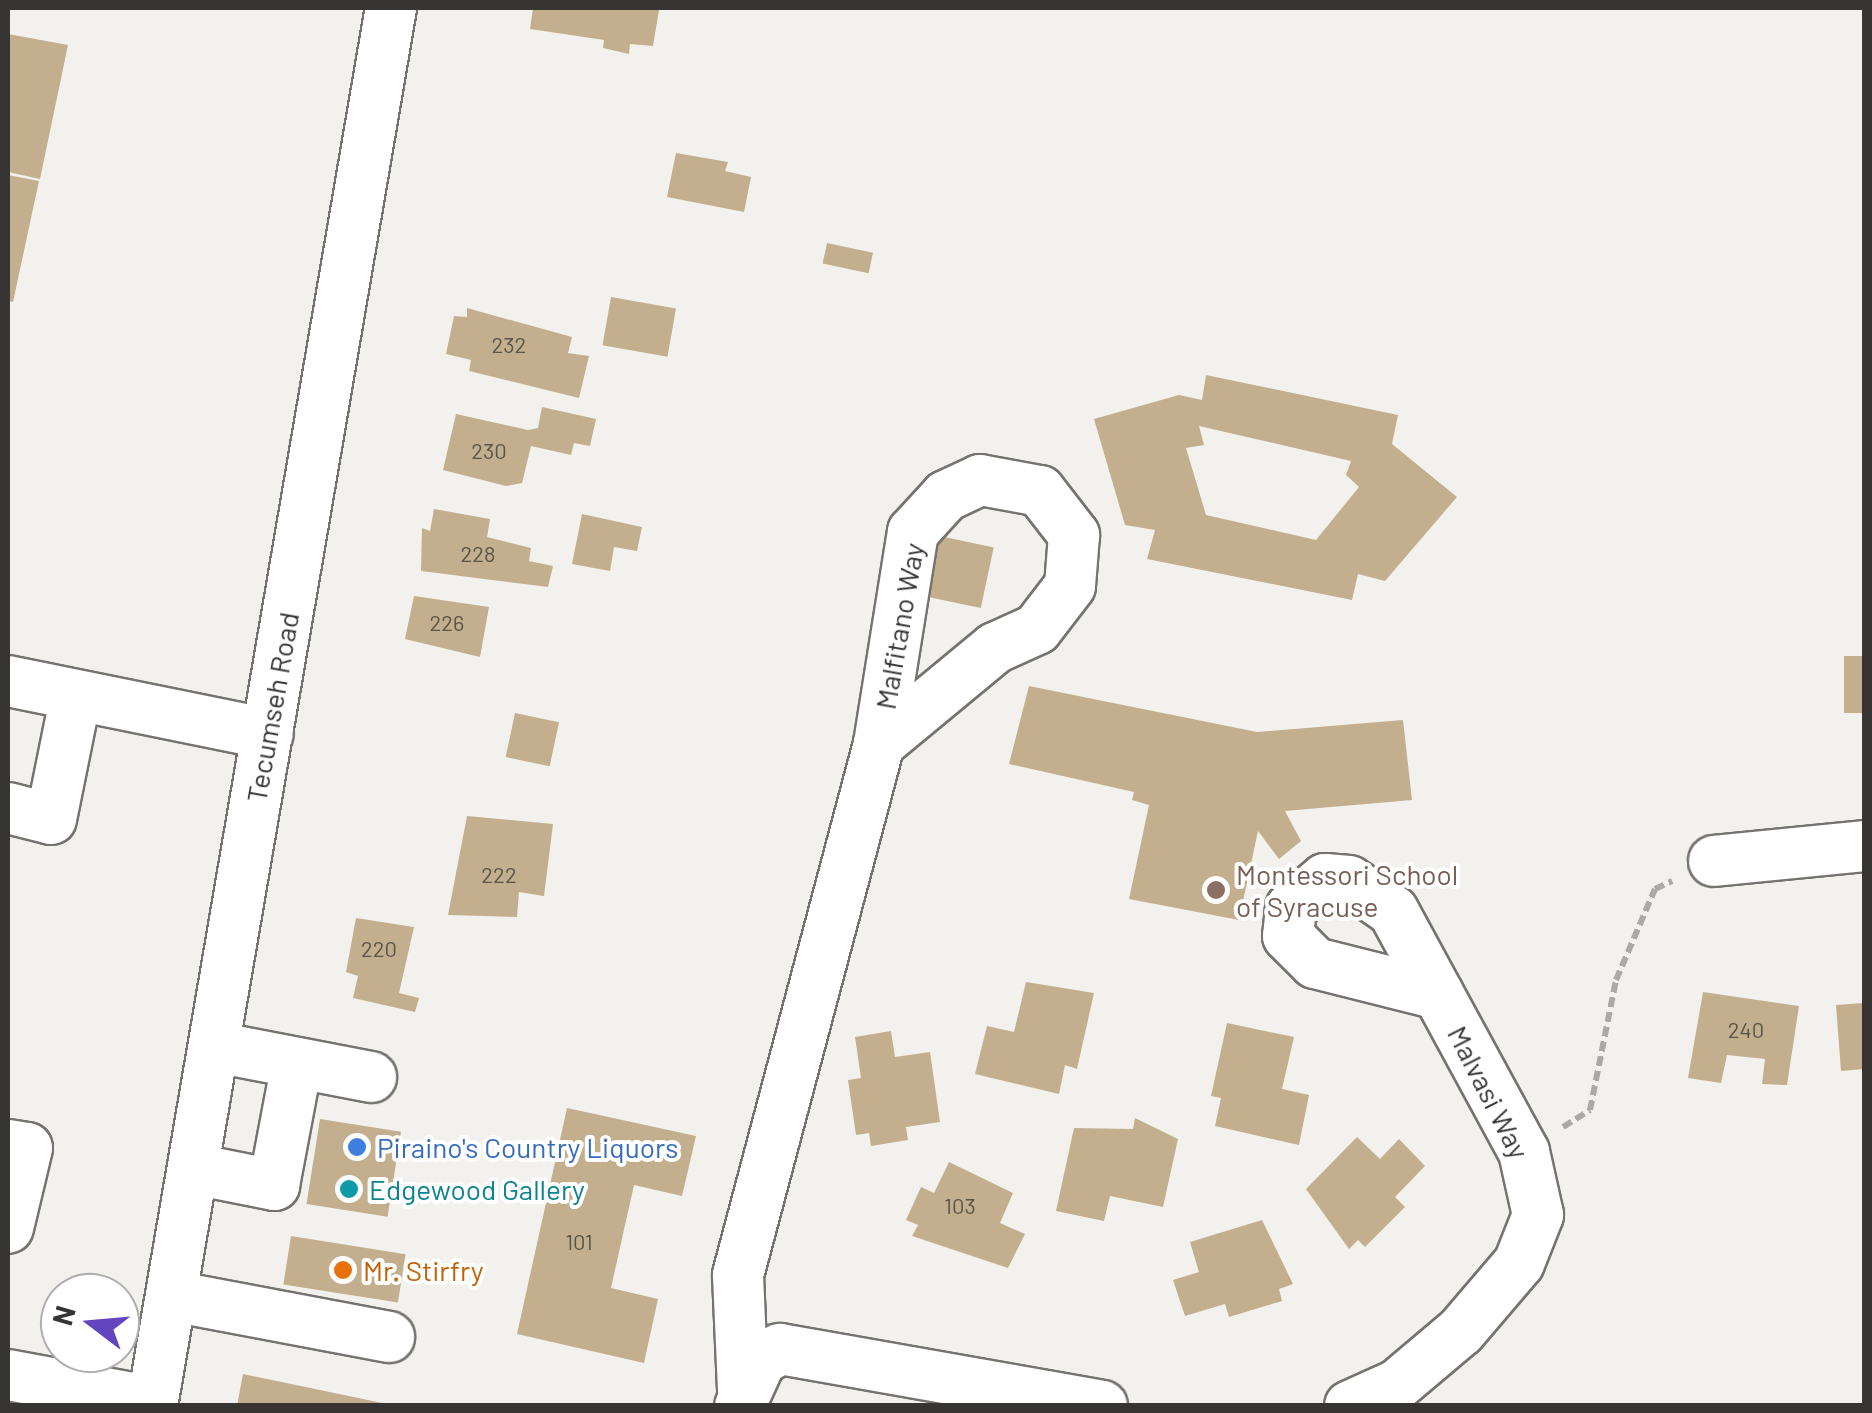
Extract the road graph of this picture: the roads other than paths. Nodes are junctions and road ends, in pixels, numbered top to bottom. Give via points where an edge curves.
1 (391, 8) edge
2 (8, 681) edge
3 (76, 695) junction
4 (268, 734) junction
5 (879, 744) junction
6 (8, 808) edge
7 (1864, 846) edge
8 (1714, 861) road end
9 (1438, 994) dead end
10 (214, 1047) junction
11 (297, 1062) junction
12 (371, 1077) dead end
13 (8, 1145) edge
14 (194, 1169) junction
15 (8, 1228) edge
16 (172, 1296) junction
17 (389, 1337) dead end
18 (8, 1375) edge
19 (741, 1398) edge
20 (152, 1404) edge
21 (1102, 1406) edge
22 (1350, 1406) edge

1 - 4 street, Tecumseh Road
2 - 3 street
3 - 4 street
3 - 6 street via 52,819
4 - 10 street, Tecumseh Road
5 - 5 street, Malfitano Way via 995,648 1036,630 1070,586 1074,535 1040,491 980,480 946,496 914,532
5 - 19 street, Malfitano Way via 738,1275
7 - 8 street
9 - 22 street, Malvasi Way via 1524,1152 1538,1215 1518,1264 1461,1331 1397,1385
10 - 11 street
10 - 14 street, Tecumseh Road
11 - 12 street
11 - 14 street via 274,1184
13 - 15 street via 27,1148
14 - 16 street, Tecumseh Road
16 - 17 street
16 - 20 street, Tecumseh Road
18 - 20 street
19 - 21 street via 761,1360 780,1349

